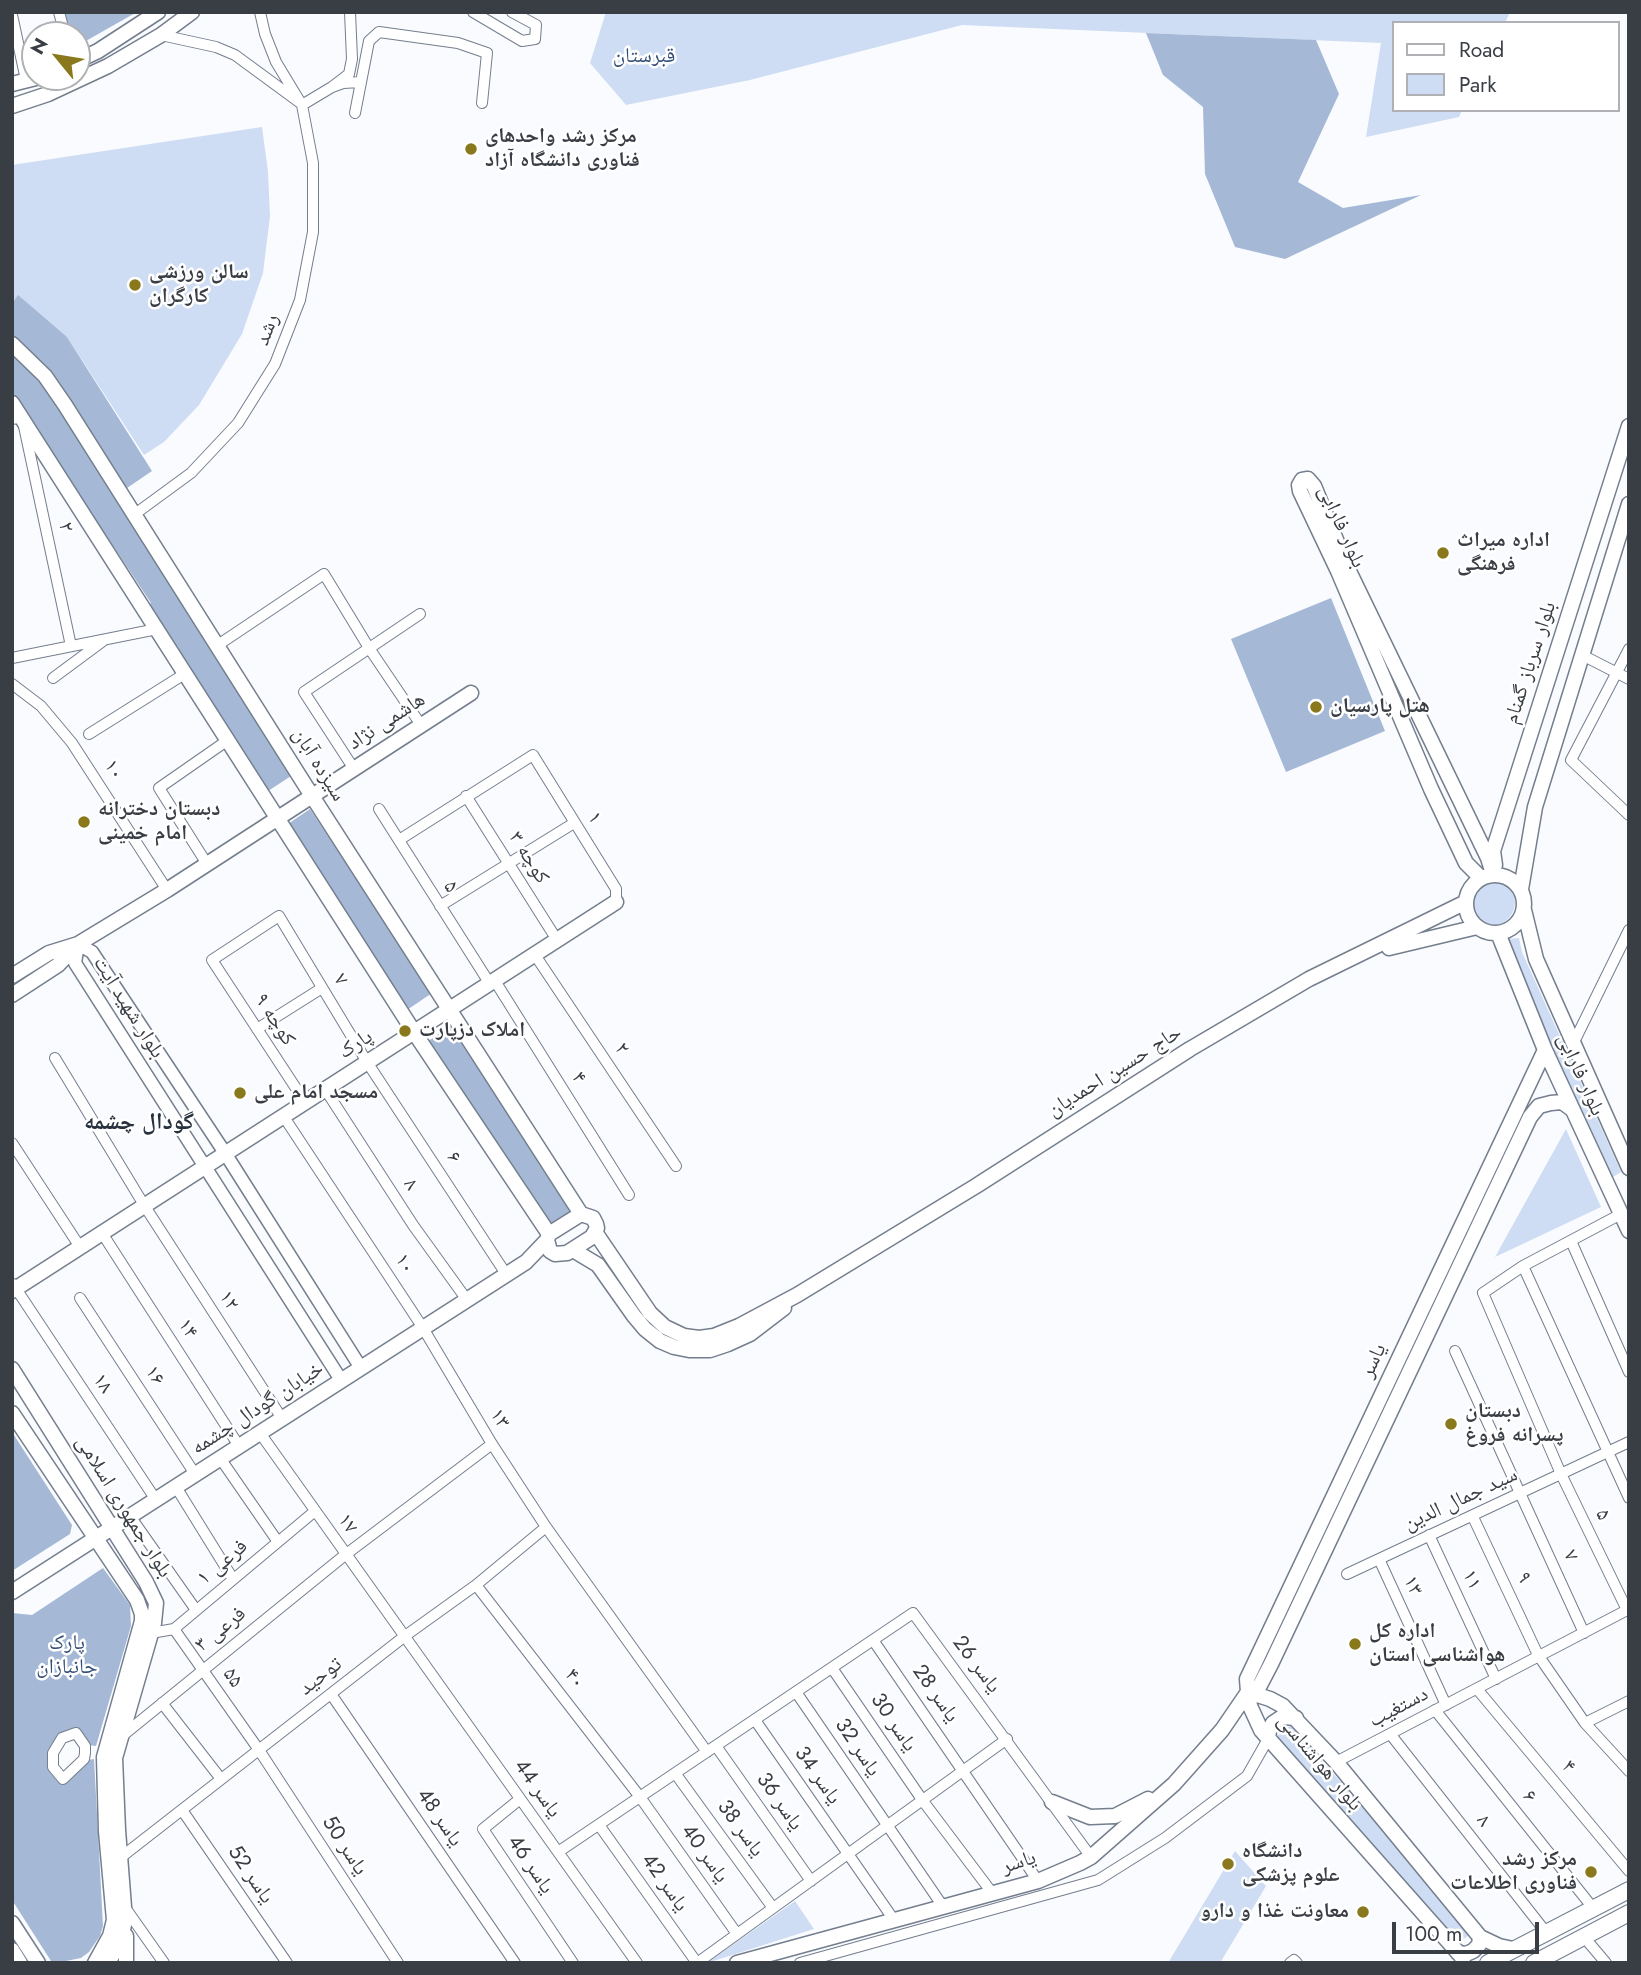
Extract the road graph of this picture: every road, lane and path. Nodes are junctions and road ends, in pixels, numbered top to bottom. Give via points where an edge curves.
1 (158, 12) edge
2 (192, 12) edge
3 (260, 12) edge
4 (351, 12) edge
5 (473, 12) edge
6 (512, 12) edge
7 (12, 15) edge
8 (161, 35) junction
9 (91, 54) edge
10 (21, 57) edge
11 (361, 82) junction
12 (332, 87) junction
13 (482, 103) dead end
14 (302, 104) junction
15 (12, 106) edge
16 (355, 113) dead end
17 (12, 344) edge
18 (12, 403) edge
19 (17, 418) edge
20 (1629, 426) edge
21 (1629, 504) edge
22 (135, 514) junction
23 (1343, 570) junction
24 (420, 614) dead end
25 (157, 629) junction
26 (106, 638) junction
27 (218, 645) junction
28 (71, 646) junction
29 (369, 648) junction
30 (1629, 649) edge
31 (1582, 655) junction
32 (12, 658) edge
33 (186, 673) junction
34 (1616, 673) junction
35 (53, 678) dead end
36 (1629, 679) edge
37 (12, 684) edge
38 (471, 693) dead end
39 (421, 725) junction
40 (89, 734) dead end
41 (228, 740) junction
42 (354, 769) junction
43 (1449, 780) junction
44 (1431, 789) junction
45 (312, 796) junction
46 (466, 796) junction
47 (379, 809) dead end
48 (1628, 810) edge
49 (277, 819) junction
50 (574, 823) junction
51 (399, 840) junction
52 (510, 863) junction
53 (207, 864) junction
54 (1490, 875) junction
55 (1521, 888) junction
56 (167, 890) junction
57 (616, 902) joint
58 (1466, 902) junction
59 (440, 906) junction
60 (1524, 910) junction
61 (279, 916) joint
62 (1477, 927) junction
63 (1629, 930) edge
64 (1498, 933) junction
65 (557, 940) junction
66 (78, 944) junction
67 (535, 955) junction
68 (1360, 956) junction
69 (12, 976) edge
70 (492, 982) junction
71 (322, 988) junction
72 (12, 995) edge
73 (450, 1010) junction
74 (257, 1029) junction
75 (414, 1032) junction
76 (1573, 1044) junction
77 (1545, 1050) junction
78 (55, 1058) dead end
79 (367, 1062) junction
80 (325, 1089) junction
81 (305, 1102) junction
82 (1573, 1110) junction
83 (284, 1117) junction
84 (12, 1143) edge
85 (225, 1153) junction
86 (205, 1166) junction
87 (676, 1166) dead end
88 (1629, 1168) edge
89 (629, 1195) dead end
90 (144, 1205) junction
91 (1625, 1212) edge
92 (581, 1214) junction
93 (1629, 1231) edge
94 (595, 1232) junction
95 (102, 1233) junction
96 (548, 1237) junction
97 (1571, 1241) junction
98 (80, 1247) junction
99 (573, 1250) junction
100 (555, 1254) junction
101 (526, 1262) junction
102 (1523, 1266) junction
103 (506, 1274) junction
104 (13, 1288) edge
105 (797, 1295) junction
106 (80, 1298) dead end
107 (467, 1300) junction
108 (423, 1328) junction
109 (1411, 1350) junction
110 (1455, 1351) dead end
111 (361, 1368) junction
112 (12, 1369) edge
113 (1629, 1372) edge
114 (341, 1380) junction
115 (12, 1413) edge
116 (281, 1417) junction
117 (260, 1433) junction
118 (1629, 1442) edge
119 (492, 1444) junction
120 (239, 1446) junction
121 (1606, 1453) junction
122 (220, 1458) junction
123 (195, 1474) junction
124 (1561, 1474) junction
125 (176, 1487) junction
126 (1520, 1494) junction
127 (1629, 1498) edge
128 (156, 1500) junction
129 (315, 1511) junction
130 (130, 1516) junction
131 (1472, 1517) junction
132 (546, 1527) junction
133 (111, 1528) junction
134 (1429, 1535) junction
135 (96, 1538) junction
136 (278, 1542) junction
137 (345, 1555) junction
138 (1379, 1559) junction
139 (1347, 1574) dead end
140 (233, 1579) junction
141 (476, 1585) junction
142 (12, 1592) edge
143 (196, 1610) junction
144 (1628, 1610) edge
145 (174, 1629) junction
146 (151, 1633) junction
147 (1584, 1633) junction
148 (405, 1636) junction
149 (873, 1640) junction
150 (1538, 1655) junction
151 (832, 1668) junction
152 (203, 1670) junction
153 (1496, 1679) junction
154 (1477, 1689) junction
155 (796, 1692) junction
156 (1248, 1692) junction
157 (331, 1694) junction
158 (1629, 1701) edge
159 (162, 1703) junction
160 (1446, 1705) junction
161 (1435, 1710) junction
162 (1296, 1718) junction
163 (755, 1720) junction
164 (1585, 1723) junction
165 (1391, 1735) junction
166 (121, 1736) junction
167 (1268, 1739) junction
168 (1007, 1740) junction
169 (711, 1749) junction
170 (105, 1750) junction
171 (259, 1750) junction
172 (85, 1753) dead end
173 (1336, 1762) junction
174 (965, 1770) junction
175 (1629, 1771) edge
176 (676, 1773) junction
177 (221, 1779) junction
178 (1174, 1784) junction
179 (640, 1797) junction
180 (520, 1798) junction
181 (923, 1801) junction
182 (1052, 1802) junction
183 (182, 1810) junction
184 (599, 1825) junction
185 (887, 1826) junction
186 (558, 1852) junction
187 (848, 1854) junction
188 (1091, 1857) junction
189 (120, 1858) junction
190 (1629, 1871) edge
191 (811, 1881) junction
192 (1038, 1881) junction
193 (1629, 1890) edge
194 (993, 1894) junction
195 (942, 1905) junction
196 (773, 1908) junction
197 (1593, 1908) junction
198 (125, 1913) junction
199 (1629, 1913) edge
200 (894, 1920) junction
201 (12, 1923) edge
202 (1545, 1931) junction
203 (737, 1934) junction
204 (1480, 1937) junction
205 (1584, 1937) junction
206 (1513, 1949) junction
207 (12, 1950) edge
208 (1460, 1958) edge
209 (20, 1963) edge
210 (38, 1963) edge
211 (95, 1963) edge
212 (108, 1963) edge
213 (126, 1963) edge
214 (164, 1963) edge
215 (287, 1963) edge
216 (398, 1963) edge
217 (515, 1963) edge
218 (573, 1963) edge
219 (637, 1963) edge
220 (697, 1963) edge
221 (737, 1963) edge
222 (800, 1963) edge
223 (1488, 1963) edge
224 (1534, 1963) edge
225 (1606, 1963) edge

1 - 9 main road
2 - 8 main road
3 - 14 street via 276,62
4 - 12 street via 349,74
5 - 6 street via 522,41 535,39 536,25
7 - 10 street
8 - 14 street via 234,55
8 - 15 main road via 108,66
11 - 12 street
11 - 13 street via 369,41 379,32 458,43 487,53
11 - 16 street
12 - 14 street
14 - 22 street, رشد via 313,163 313,232 300,300 275,364 238,423 191,473
17 - 22 main road, سیزده آبان via 52,386
18 - 19 main road
19 - 25 main road
19 - 28 street, ۲
20 - 54 main road, بلوار سرباز گمنام via 1493,851
21 - 31 main road
22 - 27 main road, سیزده آبان
23 - 23 main road, بلوار فارابی via 1314,486 1308,479 1302,480 1300,491
23 - 43 main road, بلوار فارابی
23 - 44 main road, بلوار فارابی
24 - 29 street
25 - 26 street
25 - 33 main road
26 - 28 street
26 - 35 street
27 - 29 street via 324,574
27 - 45 main road, سیزده آبان
28 - 32 street
29 - 39 street
29 - 42 street via 304,692
30 - 34 street
31 - 34 street
31 - 55 main road via 1535,807
33 - 40 street
33 - 41 main road
34 - 36 street
34 - 48 street via 1571,761
37 - 56 street, ۱۰ via 41,706 72,743
38 - 39 main road, هاشمی نژاد
39 - 42 main road, هاشمی نژاد
41 - 49 main road
41 - 53 street via 159,788
42 - 45 main road, هاشمی نژاد
43 - 44 main road
43 - 54 main road, بلوار فارابی via 1488,858
44 - 54 main road, بلوار فارابی via 1466,863
45 - 49 main road, هاشمی نژاد
45 - 73 main road, سیزده آبان
46 - 50 street, ۱ via 533,755
46 - 51 street
46 - 52 street, کوچه ۳
47 - 51 street, ۵
49 - 53 main road, هاشمی نژاد
49 - 75 main road
50 - 52 street
50 - 57 street, ۱ via 616,889
51 - 59 street, ۵
52 - 59 street
52 - 65 street, کوچه ۳
53 - 56 main road, هاشمی نژاد
54 - 55 main road via 1511,878
54 - 58 main road via 1470,888
55 - 60 main road
56 - 66 main road, هاشمی نژاد
57 - 65 main road, پارک
58 - 62 main road via 1468,916
58 - 68 main road, حاج حسین احمدیان
59 - 70 street, ۵
60 - 64 main road via 1513,927
60 - 76 main road, بلوار فارابی via 1536,960
61 - 71 street, ۷
61 - 74 street, کوچه ۹ via 212,960
62 - 64 main road
62 - 68 main road
63 - 76 street
64 - 77 main road, بلوار فارابی
65 - 67 main road, پارک
66 - 69 main road, هاشمی نژاد via 49,953
66 - 72 main road, هاشمی نژاد via 58,965
66 - 85 street, بلوار شهید آیت via 92,952
66 - 86 street, بلوار شهید آیت via 75,963
67 - 70 main road, پارک
67 - 87 street, ۲
68 - 105 main road, حاج حسین احمدیان via 1310,979 1191,1049
70 - 73 main road, پارک
70 - 89 street, ۴
71 - 74 street
71 - 79 street, ۷
73 - 75 main road, پارک
73 - 92 main road, سیزده آبان
74 - 81 street, کوچه ۹
75 - 79 main road, پارک
75 - 96 main road
76 - 88 main road, بلوار فارابی
77 - 82 main road, بلوار فارابی
77 - 109 main road, یاسر
78 - 90 street, ۱۲
79 - 80 main road, پارک
79 - 103 street, ۶
80 - 81 main road, پارک
80 - 107 street, ۸
81 - 83 main road, پارک
82 - 91 main road, بلوار فارابی
82 - 109 main road, یاسر via 1562,1102 1551,1103 1539,1106 1530,1117
83 - 85 main road, پارک
83 - 108 street, ۱۰
84 - 98 street
85 - 86 main road, پارک
85 - 111 street, بلوار شهید آیت
86 - 90 main road, پارک
86 - 114 street, بلوار شهید آیت
90 - 95 main road, پارک
90 - 116 street, ۱۲
91 - 93 main road, بلوار فارابی
91 - 97 street
92 - 94 main road, سیزده آبان via 593,1218
92 - 96 main road
94 - 99 main road
94 - 105 main road, حاج حسین احمدیان via 650,1313 684,1336 714,1336
95 - 98 main road, پارک
95 - 120 street, ۱۴
96 - 100 main road
96 - 101 main road
97 - 102 street
97 - 113 street
98 - 104 main road, پارک
99 - 100 main road
99 - 105 main road, حاج حسین احمدیان via 598,1265 645,1329 660,1341 689,1350 710,1350 750,1334
100 - 101 main road
101 - 103 main road, خیابان گودال چشمه
102 - 121 street
102 - 124 street via 1483,1293
103 - 107 main road, خیابان گودال چشمه
104 - 128 street, ۱۸
106 - 123 street, ۱۶
107 - 108 main road, خیابان گودال چشمه
108 - 111 main road, خیابان گودال چشمه
108 - 119 street, ۱۳
109 - 156 main road, یاسر via 1257,1658 1247,1679
110 - 126 street
111 - 114 main road, خیابان گودال چشمه
112 - 133 main road, بلوار جمهوری اسلامی
114 - 116 main road, خیابان گودال چشمه
115 - 135 main road, بلوار جمهوری اسلامی
116 - 117 main road, خیابان گودال چشمه
117 - 120 main road, خیابان گودال چشمه
117 - 129 street, ۱۷
118 - 121 street, سید جمال الدین
119 - 132 street, ۱۳
119 - 137 street, فرعی ۳
120 - 122 main road, خیابان گودال چشمه
121 - 124 street, سید جمال الدین
121 - 127 street
122 - 123 main road, خیابان گودال چشمه
122 - 136 street
123 - 125 main road, خیابان گودال چشمه
124 - 126 street, سید جمال الدین
124 - 144 street, ۵
125 - 128 main road, خیابان گودال چشمه
125 - 140 street
126 - 131 street, سید جمال الدین
126 - 147 street, ۷
128 - 130 main road, خیابان گودال چشمه
129 - 136 street, فرعی ۱
129 - 137 street, ۱۷
130 - 133 main road, خیابان گودال چشمه
130 - 143 street
131 - 134 street, سید جمال الدین
131 - 150 street, ۹
132 - 141 street, توحید
132 - 169 street, ۱۳
133 - 135 main road, خیابان گودال چشمه
133 - 146 main road, بلوار جمهوری اسلامی via 153,1592 156,1613
134 - 138 street, سید جمال الدین
134 - 153 street, ۱۱
135 - 142 main road, خیابان گودال چشمه
135 - 170 main road, بلوار جمهوری اسلامی via 137,1600 142,1621
136 - 140 street, فرعی ۱
137 - 148 street, ۱۷
137 - 152 street, فرعی ۳
138 - 139 street, سید جمال الدین
138 - 160 street, ۱۳
140 - 143 street, فرعی ۱
141 - 148 street, توحید
141 - 179 street, ۴۰
143 - 145 street, فرعی ۱
144 - 147 street, دستغیب
145 - 146 street
145 - 152 street, ۵۵
146 - 166 main road, بلوار جمهوری اسلامی
147 - 150 street, دستغیب
148 - 157 street, توحید
148 - 180 street, یاسر 44
149 - 151 street
149 - 168 street, یاسر 26 via 913,1613
149 - 174 street, یاسر 28
150 - 153 street, دستغیب
150 - 164 street
151 - 155 street
151 - 181 street, یاسر 30
152 - 159 street, فرعی ۳
152 - 171 street, ۵۵
153 - 154 street, دستغیب
154 - 160 street, دستغیب
154 - 190 street, ۴
155 - 163 street
155 - 185 street, یاسر 32
156 - 162 main road, بلوار هواشناسی via 1274,1700
156 - 167 main road, بلوار هواشناسی via 1250,1706
156 - 178 main road, یاسر via 1222,1730
157 - 171 street, توحید
157 - 217 street, یاسر 48
158 - 164 street
159 - 166 street, فرعی ۳
159 - 177 street
160 - 161 street, دستغیب
161 - 165 street, دستغیب
161 - 197 street, ۶
162 - 167 main road via 1282,1717 1273,1723
162 - 173 main road, بلوار هواشناسی
163 - 169 street
163 - 187 street, یاسر 34
164 - 175 street
165 - 173 street, دستغیب
165 - 202 street, ۸
166 - 189 main road, بلوار جمهوری اسلامی via 116,1758
167 - 208 main road, بلوار هواشناسی
167 - 222 street via 1247,1776 1165,1838 1097,1880
168 - 174 street
168 - 182 street, یاسر 26
169 - 176 street
169 - 191 street, یاسر 36
170 - 172 street
170 - 211 main road, بلوار جمهوری اسلامی via 114,1920
171 - 177 street, توحید
171 - 216 street, یاسر 50
173 - 204 main road, بلوار هواشناسی
174 - 181 street
174 - 192 street, یاسر 28
176 - 179 street
176 - 196 street, یاسر 38
177 - 183 street, توحید
178 - 182 main road via 1115,1816 1090,1817
178 - 188 main road, یاسر
179 - 184 street
179 - 203 street, یاسر 40
180 - 186 street, یاسر 44
180 - 218 street, یاسر 46 via 483,1829
181 - 185 street
181 - 194 street, یاسر 30
182 - 188 street, یاسر 26
183 - 189 street, توحید
183 - 215 street, یاسر 52
184 - 186 street
184 - 220 street, یاسر 42
185 - 187 street
185 - 195 street, یاسر 32
186 - 219 street, یاسر 44
187 - 191 street
187 - 200 street, یاسر 34
188 - 192 main road, یاسر
189 - 198 main road, بلوار جمهوری اسلامی
191 - 196 street
192 - 194 main road, یاسر
193 - 197 main road
194 - 195 main road, یاسر
195 - 200 main road, یاسر
196 - 203 street
197 - 202 main road
198 - 212 main road, بلوار جمهوری اسلامی via 121,1940
198 - 213 main road
198 - 214 street
199 - 205 main road
200 - 221 main road, یاسر
201 - 210 main road
202 - 206 main road
203 - 220 street
204 - 206 main road
204 - 208 main road via 1479,1945
205 - 224 main road
205 - 225 street
206 - 223 main road
207 - 209 main road

